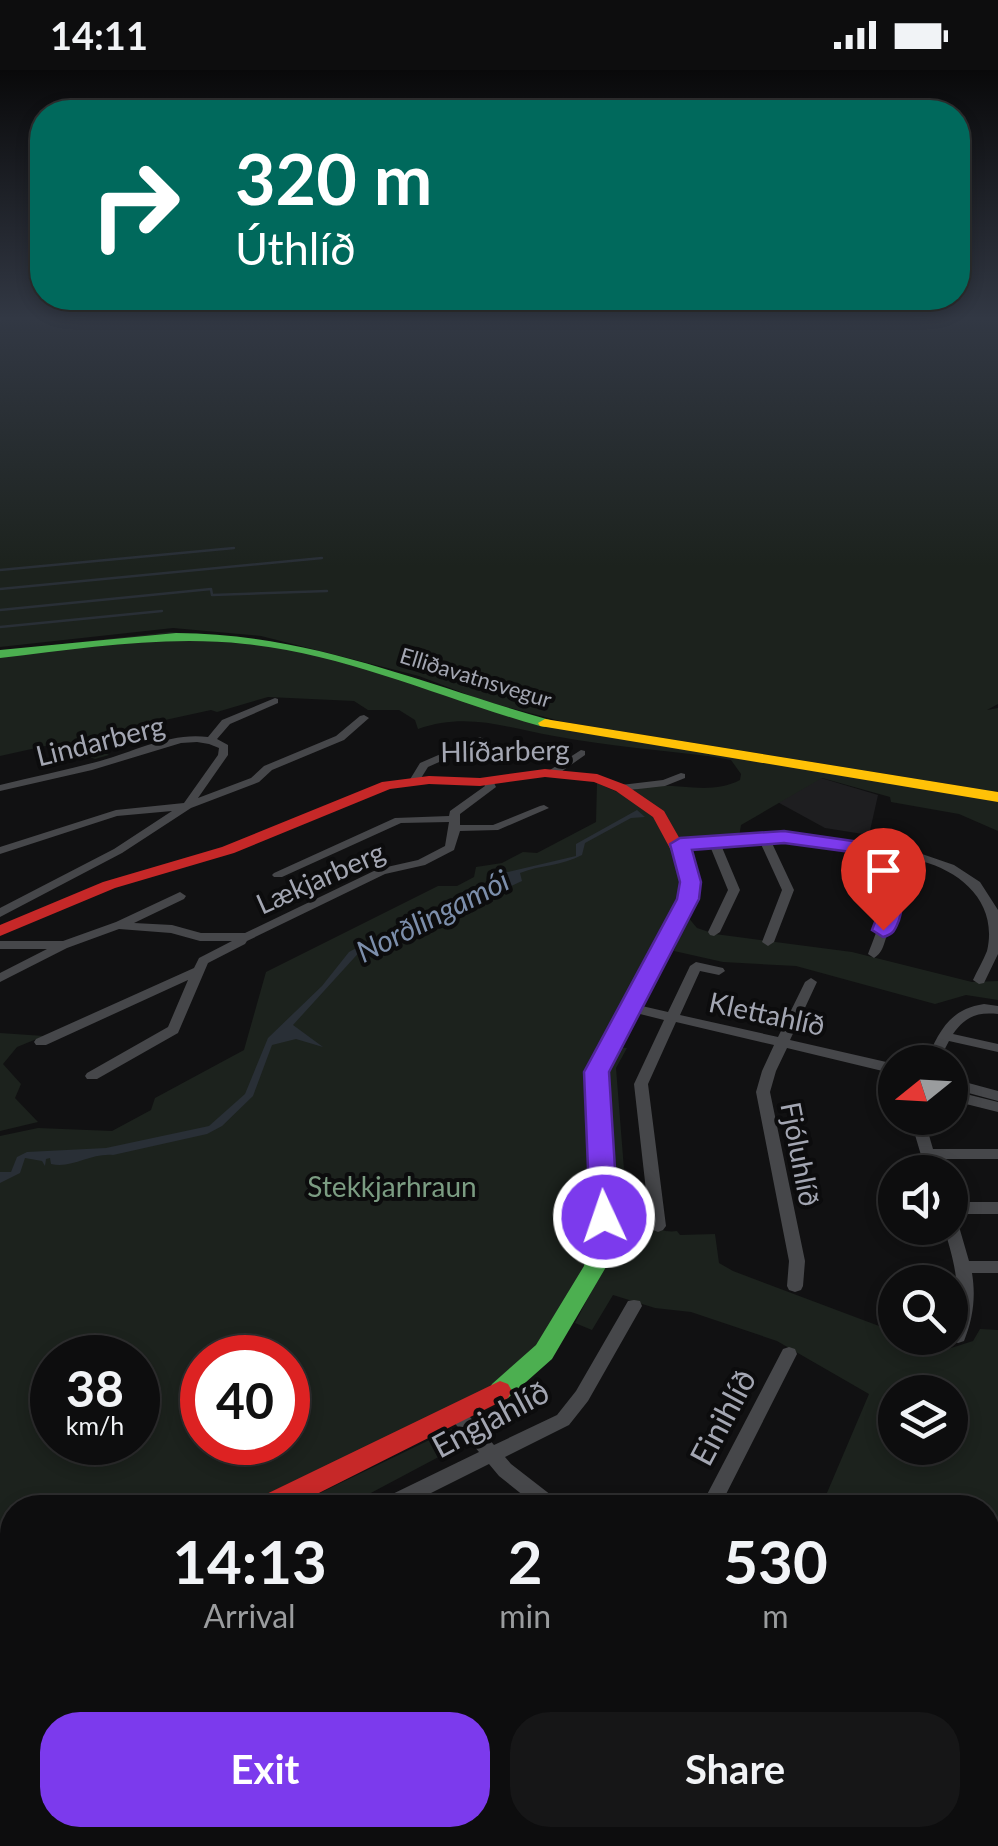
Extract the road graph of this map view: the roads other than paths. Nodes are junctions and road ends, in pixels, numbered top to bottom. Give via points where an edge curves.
1 (0, 654) edge
2 (275, 701) dead end
3 (364, 718) dead end
4 (211, 740) junction
5 (480, 740) dead end
6 (582, 753) dead end
7 (554, 772) junction
8 (681, 776) dead end
9 (414, 781) junction
10 (488, 781) junction
11 (0, 788) edge
12 (621, 788) junction
13 (998, 797) edge
14 (188, 806) junction
15 (544, 808) dead end
16 (455, 824) junction
17 (764, 839) junction
18 (714, 842) junction
19 (680, 844) junction
20 (865, 848) junction
21 (0, 851) edge
22 (278, 874) dead end
23 (180, 896) dead end
24 (0, 913) edge
25 (118, 925) junction
26 (0, 931) edge
27 (714, 932) dead end
28 (247, 937) junction
29 (768, 942) dead end
30 (64, 944) junction
31 (0, 945) edge
32 (874, 954) dead end
33 (198, 970) junction
34 (719, 971) dead end
35 (0, 978) edge
36 (979, 980) dead end
37 (811, 982) dead end
38 (629, 1006) junction
39 (998, 1010) edge
40 (670, 1018) junction
41 (945, 1036) junction
42 (783, 1040) junction
43 (41, 1042) dead end
44 (940, 1045) edge
45 (998, 1048) edge
46 (878, 1065) edge
47 (92, 1076) dead end
48 (968, 1088) edge
49 (998, 1096) edge
50 (968, 1100) edge
51 (998, 1107) edge
52 (922, 1135) edge
53 (927, 1154) joint
54 (998, 1154) edge
55 (968, 1208) edge
56 (998, 1208) edge
57 (658, 1226) dead end
58 (998, 1267) edge
59 (968, 1268) edge
60 (795, 1286) dead end
61 (634, 1306) dead end
62 (789, 1354) dead end
63 (458, 1415) junction
64 (489, 1453) junction
65 (289, 1495) edge
66 (407, 1495) edge
67 (539, 1495) edge
68 (716, 1495) edge

1 - 13 street, Elliðavatnsvegur via 173,635 282,645 548,724
2 - 4 street via 226,722
3 - 14 street via 340,738
4 - 11 street, Lindarberg via 149,746
4 - 14 street via 224,751
5 - 9 street via 424,765
6 - 7 street
7 - 10 street, Hlíðarberg
7 - 12 street, Hlíðarberg
8 - 12 street
9 - 10 street, Hlíðarberg
9 - 26 street, Hlíðarberg via 359,794 255,840 109,885
10 - 16 street, Lækjarberg via 488,793 457,808
12 - 19 street, Hlíðarberg via 659,814
14 - 21 street via 116,813
14 - 24 street
15 - 16 street, Lækjarberg via 494,828
16 - 22 street, Lækjarberg via 399,820
16 - 28 street, Lækjarberg via 450,848 382,872
17 - 18 street
17 - 20 street
17 - 29 street via 788,890
18 - 19 street
18 - 27 street via 734,890
19 - 38 street via 688,899
20 - 32 street via 893,907
20 - 36 street via 933,859 976,884 997,926
23 - 25 street, Lækjarberg
25 - 28 street, Lækjarberg
25 - 30 street, Lækjarberg
28 - 33 street, Lækjarberg via 212,954
30 - 31 street, Lækjarberg
30 - 35 street, Lækjarberg
33 - 43 street, Lækjarberg
33 - 47 street via 173,1030
34 - 40 street via 696,966
37 - 42 street, Fjóluhlíð
38 - 40 street, Klettahlíð
38 - 63 street via 596,1072 604,1217 596,1267 565,1324 526,1374
39 - 41 street via 965,1010
40 - 42 street, Klettahlíð
40 - 57 street via 641,1084
41 - 44 street
41 - 45 street
42 - 46 street, Klettahlíð
42 - 60 street, Fjóluhlíð via 763,1092 796,1261
48 - 49 street
50 - 51 street
52 - 53 street
53 - 54 street
55 - 56 street
58 - 59 street
61 - 64 street, Engjahlíð via 563,1420
62 - 68 street, Einihlíð
63 - 64 street
63 - 65 street
64 - 66 street, Engjahlíð
64 - 67 street

